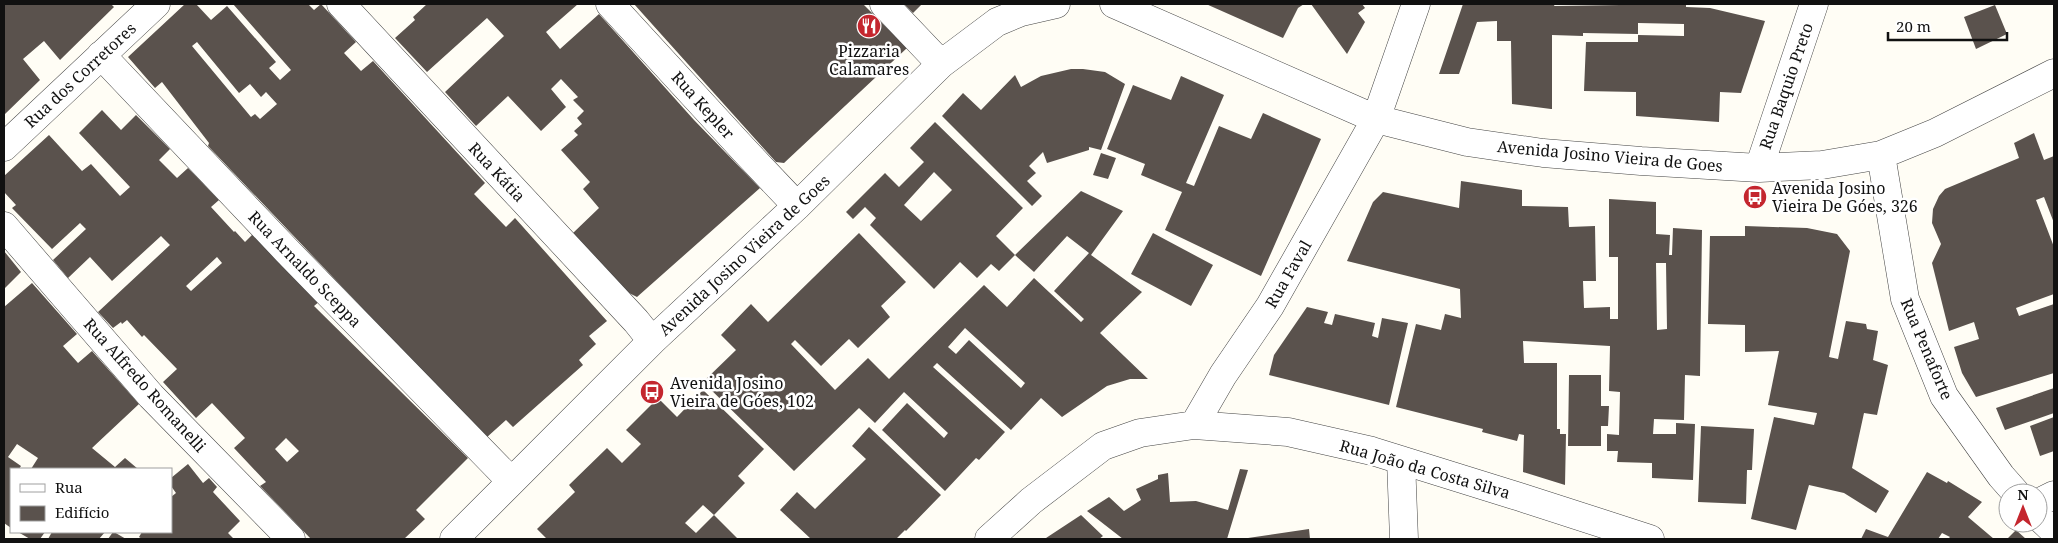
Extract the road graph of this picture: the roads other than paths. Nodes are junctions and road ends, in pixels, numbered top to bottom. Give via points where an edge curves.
1 (156, 4) edge
2 (341, 4) edge
3 (610, 4) edge
4 (884, 4) edge
5 (1056, 4) edge
6 (1114, 4) edge
7 (1416, 4) edge
8 (1814, 4) edge
9 (101, 55) junction
10 (940, 64) junction
11 (2054, 73) edge
12 (1376, 119) junction
13 (4, 147) edge
14 (1881, 155) junction
15 (1759, 168) junction
16 (797, 206) junction
17 (4, 226) edge
18 (652, 341) junction
19 (1194, 425) junction
20 (1401, 460) junction
21 (511, 481) junction
22 (2007, 483) edge
23 (291, 539) edge
24 (454, 539) edge
25 (989, 539) edge
26 (1404, 539) edge
27 (1650, 539) edge

1 - 9 street, Rua dos Corretores
2 - 18 street, Rua Kátia
3 - 16 street, Rua Kepler
4 - 10 street
5 - 10 street, Avenida Josino Vieira de Goes via 1021,12 997,22
6 - 12 street, Avenida Josino Vieira de Goes
7 - 12 street, Rua Faval
8 - 15 street, Rua Baquio Preto
9 - 13 street, Rua dos Corretores
9 - 21 street, Rua Arnaldo Sceppa
10 - 16 street, Avenida Josino Vieira de Goes
11 - 14 street, Avenida Josino Vieira de Goes via 1935,133
12 - 15 street, Avenida Josino Vieira de Goes via 1467,142 1543,153
12 - 19 street, Rua Faval via 1270,306
14 - 15 street, Avenida Josino Vieira de Goes via 1822,165
14 - 22 street, Rua Penaforte via 1908,308 1944,396
16 - 18 street, Avenida Josino Vieira de Goes
17 - 23 street, Rua Alfredo Romanelli via 151,396
18 - 21 street, Avenida Josino Vieira de Goes
19 - 20 street, Rua João da Costa Silva via 1288,432
19 - 25 street, Rua João da Costa Silva via 1140,433 1103,446 1031,501
20 - 26 street
20 - 27 street, Rua João da Costa Silva
21 - 24 street, Avenida Josino Vieira de Goes

